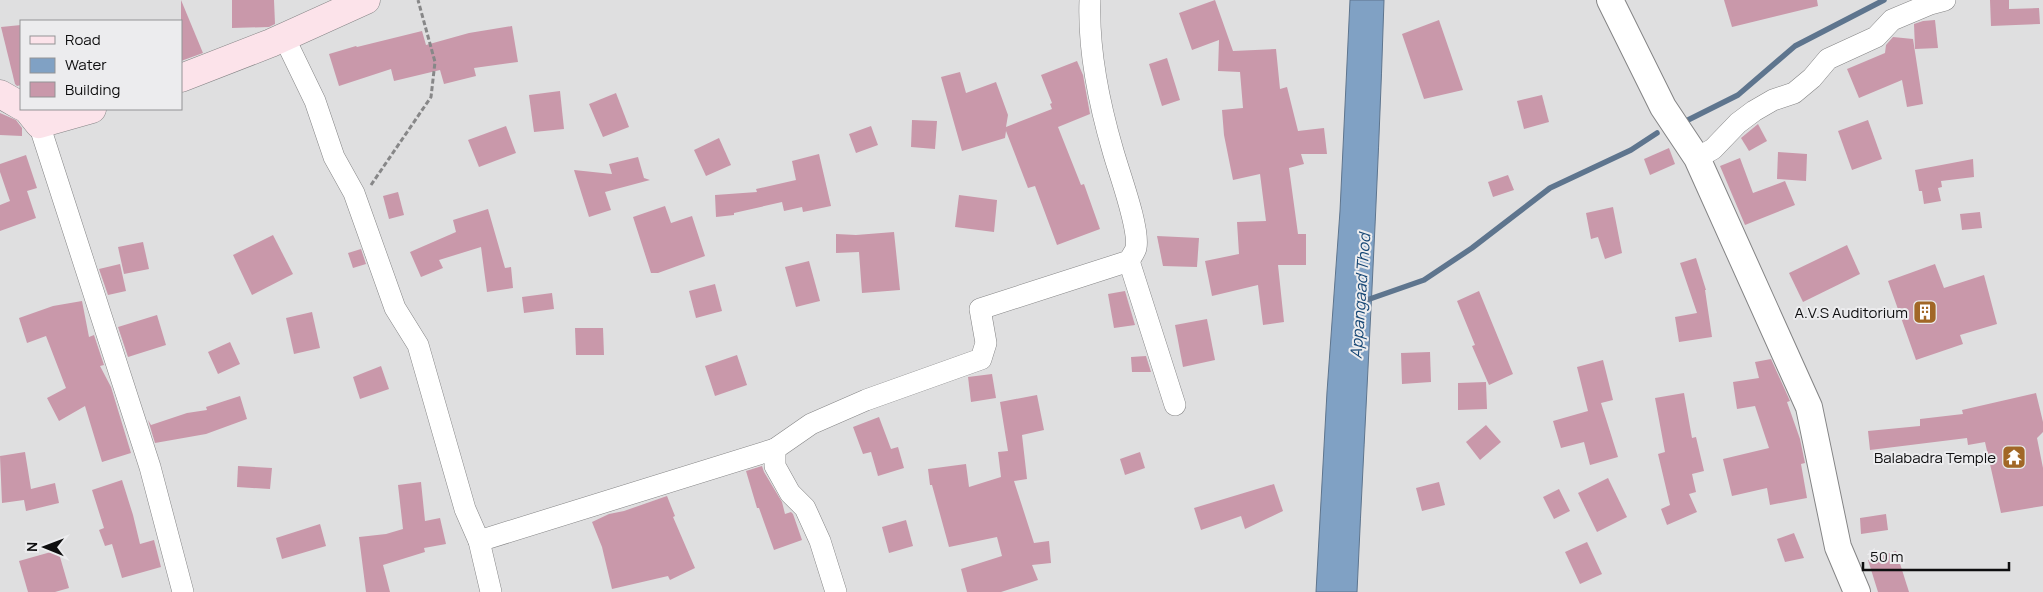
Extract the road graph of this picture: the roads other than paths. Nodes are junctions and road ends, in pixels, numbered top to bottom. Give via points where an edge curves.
1 (366, 0) edge
2 (1090, 0) edge
3 (1610, 0) edge
4 (1945, 0) edge
5 (284, 37) junction
6 (182, 78) edge
7 (0, 94) edge
8 (20, 107) edge
9 (76, 110) edge
10 (29, 113) edge
11 (1697, 158) junction
12 (1129, 261) junction
13 (1175, 404) dead end
14 (775, 449) junction
15 (479, 542) junction
16 (183, 592) edge
17 (491, 592) edge
18 (836, 592) edge
19 (1857, 592) edge

1 - 5 main road
2 - 12 street via 1089,35 1098,90 1134,221 1136,248
3 - 11 street via 1663,106
4 - 11 street via 1892,20 1876,36 1828,59 1794,93 1754,111 1713,149
5 - 6 main road
5 - 15 street via 315,101 334,157 358,204 395,308 418,345 465,509
7 - 8 main road
9 - 10 main road
10 - 16 street via 150,468
11 - 19 street via 1810,407 1838,547
12 - 13 street
12 - 14 street via 980,309 986,343 981,359 866,400 811,424
14 - 15 street
14 - 18 street via 775,466 790,493 804,508 820,541
15 - 17 street

